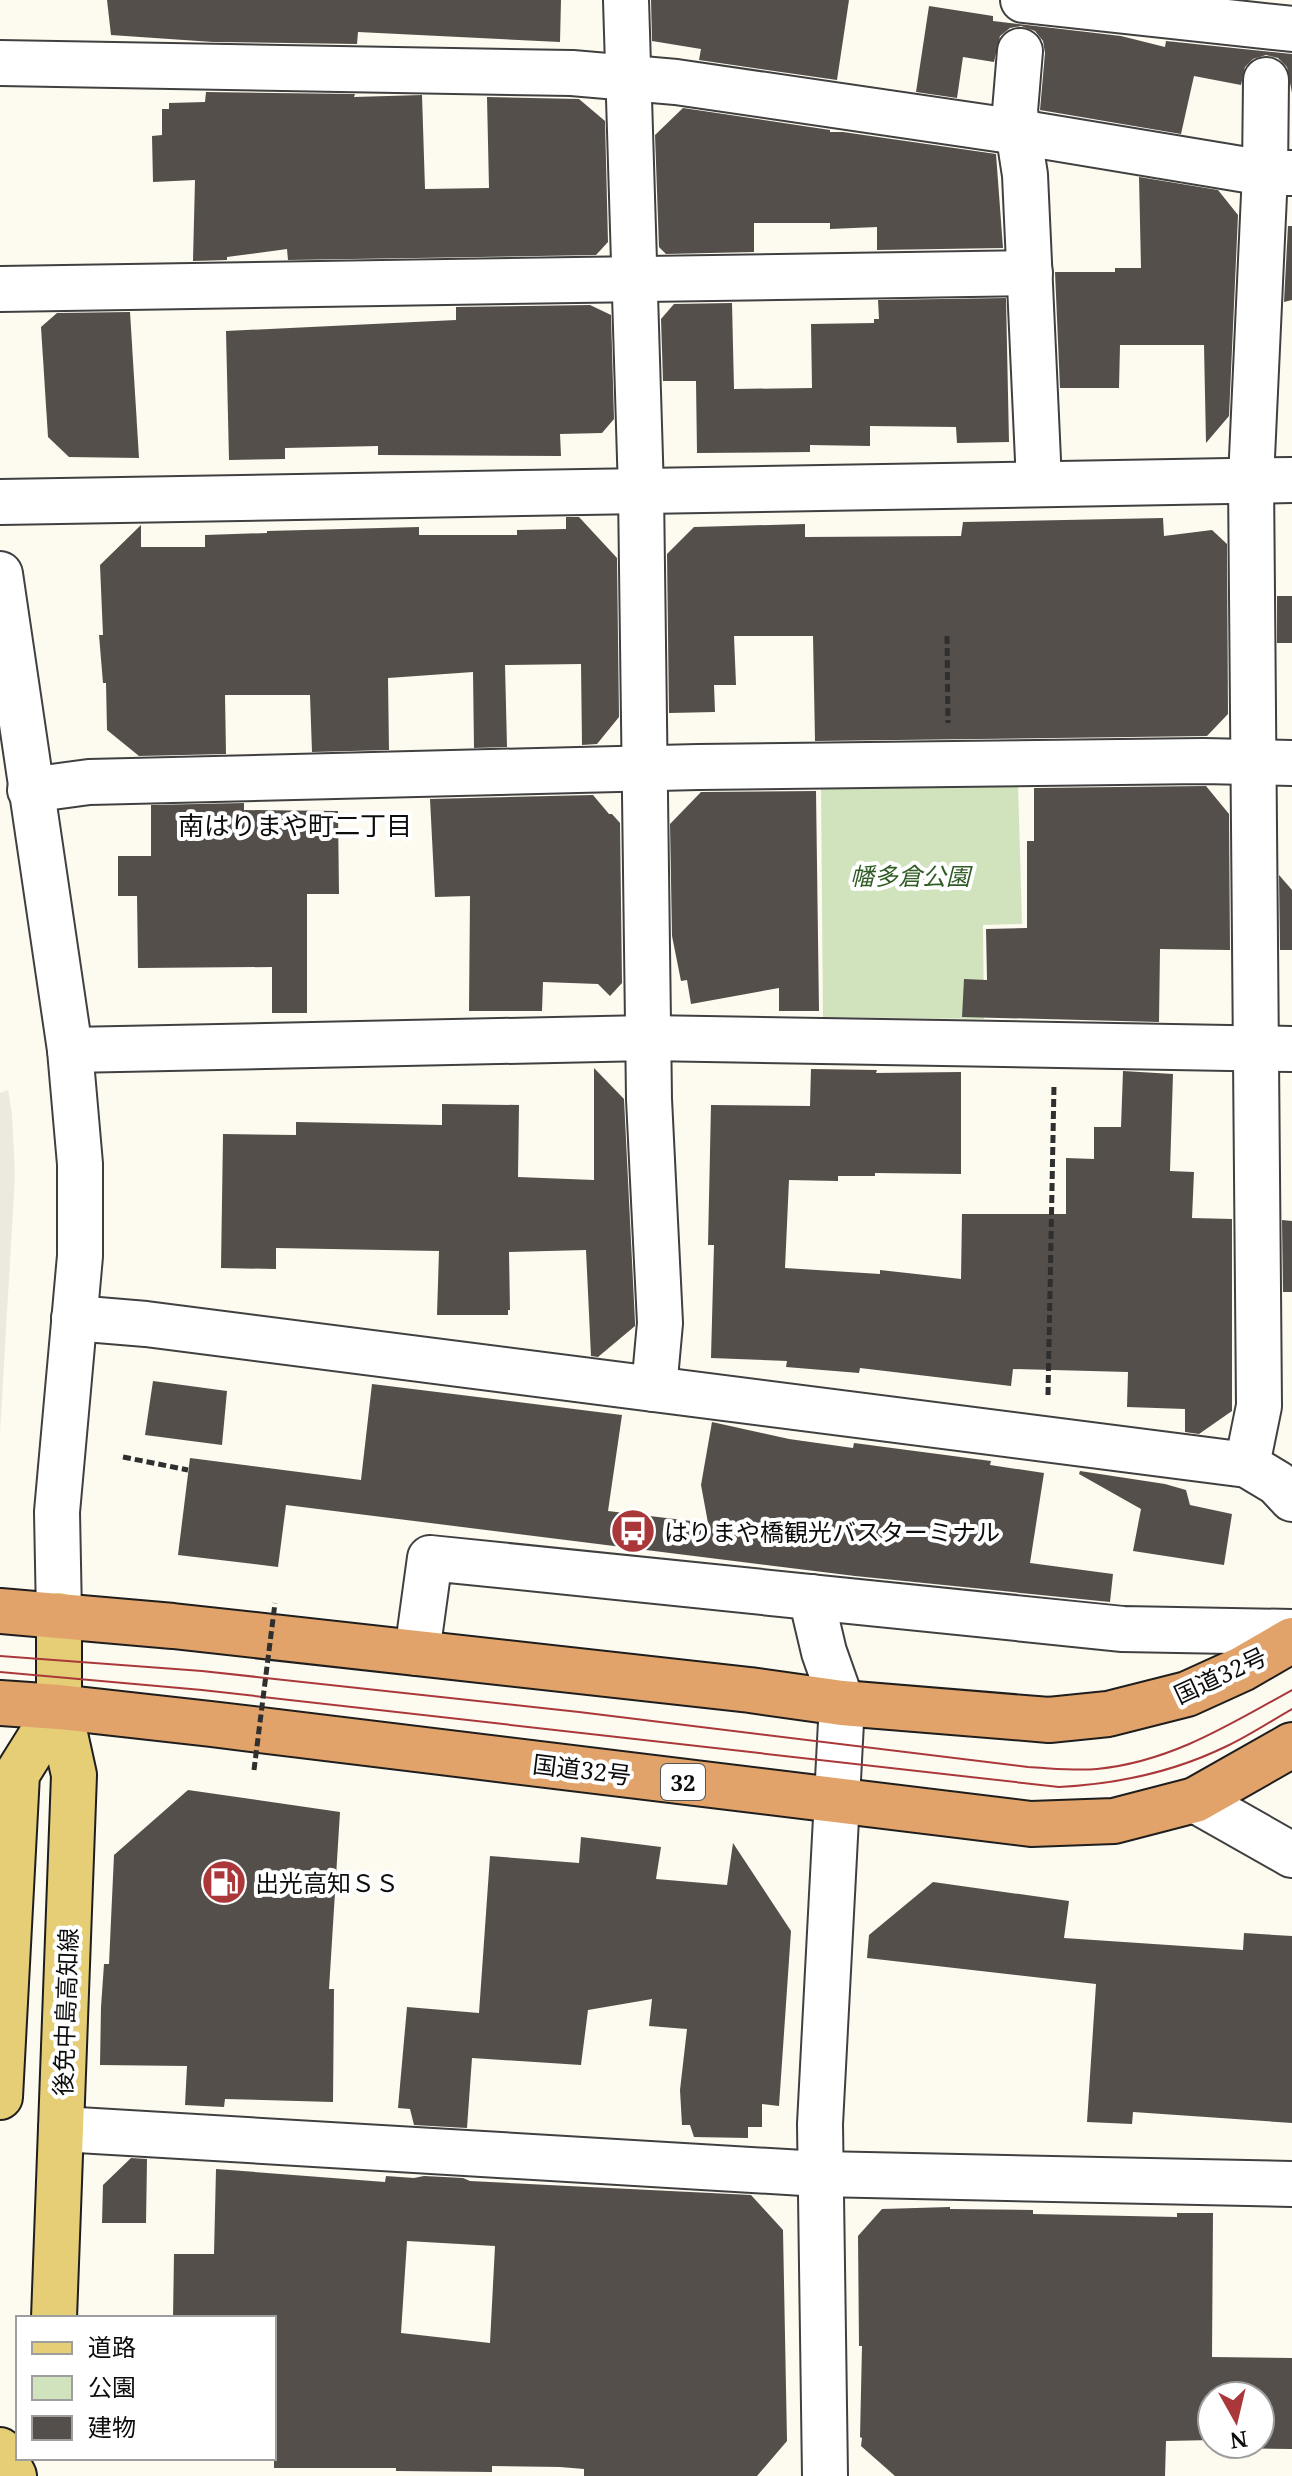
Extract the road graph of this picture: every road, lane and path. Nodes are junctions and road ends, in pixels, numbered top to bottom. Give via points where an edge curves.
1 (626, 0) edge
2 (1025, 0) edge
3 (1292, 29) edge
4 (1020, 51) dead end
5 (0, 63) edge
6 (628, 77) junction
7 (1266, 80) dead end
8 (1018, 132) junction
9 (1278, 173) edge
10 (1030, 273) junction
11 (633, 280) junction
12 (0, 289) edge
13 (1271, 479) edge
14 (1039, 482) junction
15 (641, 491) junction
16 (0, 502) edge
17 (0, 574) edge
18 (947, 636) dead end
19 (6, 672) edge
20 (1272, 763) edge
21 (949, 764) junction
22 (646, 768) junction
23 (30, 790) junction
24 (648, 1038) junction
25 (1054, 1046) junction
26 (1274, 1049) edge
27 (70, 1050) junction
28 (74, 1318) junction
29 (654, 1389) junction
30 (1047, 1440) junction
31 (123, 1457) dead end
32 (1247, 1465) junction
33 (188, 1470) dead end
34 (1292, 1499) edge
35 (811, 1597) junction
36 (275, 1603) dead end
37 (0, 1611) edge
38 (59, 1615) junction
39 (1292, 1632) edge
40 (1292, 1640) edge
41 (417, 1653) junction
42 (0, 1703) edge
43 (842, 1703) junction
44 (59, 1707) junction
45 (1292, 1745) edge
46 (254, 1770) dead end
47 (1195, 1800) junction
48 (835, 1801) junction
49 (1292, 1855) edge
50 (0, 2087) edge
51 (0, 2097) edge
52 (61, 2129) junction
53 (820, 2174) junction
54 (1292, 2184) edge
55 (54, 2316) edge
56 (0, 2450) edge
57 (14, 2476) edge
58 (825, 2476) edge

1 - 6 street
2 - 3 street
4 - 8 street
5 - 6 street
6 - 8 street
6 - 11 street
7 - 9 street
8 - 9 street
8 - 10 street
9 - 13 street
10 - 11 street
10 - 14 street
11 - 12 street
11 - 15 street
13 - 14 street
13 - 20 street
14 - 15 street
15 - 16 street
15 - 22 street
17 - 19 street
18 - 21 path
19 - 23 street
20 - 21 street
20 - 26 street
21 - 22 street
22 - 23 street via 82,782
22 - 24 street
23 - 27 street
24 - 25 street
24 - 27 street
24 - 29 street via 660,1323
25 - 26 street
25 - 30 path
26 - 32 street via 1259,1406
27 - 28 street via 80,1164
28 - 29 street
28 - 38 street via 57,1512
29 - 30 street
30 - 32 street
31 - 33 path
32 - 34 street
35 - 39 street via 1123,1629
35 - 41 street via 430,1558
35 - 43 street
36 - 46 path, bridge
37 - 38 highway, 国道32号
38 - 41 highway, 国道32号
38 - 44 main road, 後免中島高知線
40 - 43 highway, 国道32号 via 1187,1694 1108,1714 1049,1720
41 - 43 highway, 国道32号
42 - 44 highway, 国道32号 / 32
43 - 48 street
44 - 48 highway, 国道32号 / 32
44 - 50 main road via 17,1774
44 - 52 main road, 後免中島高知線 via 74,1775
45 - 47 highway, 国道32号 / 32
47 - 48 highway, 国道32号 / 32 via 1114,1821 1031,1824
47 - 49 street
48 - 53 street
50 - 51 main road
52 - 53 street
52 - 55 main road, 後免中島高知線
53 - 54 street
53 - 58 street
56 - 57 main road

